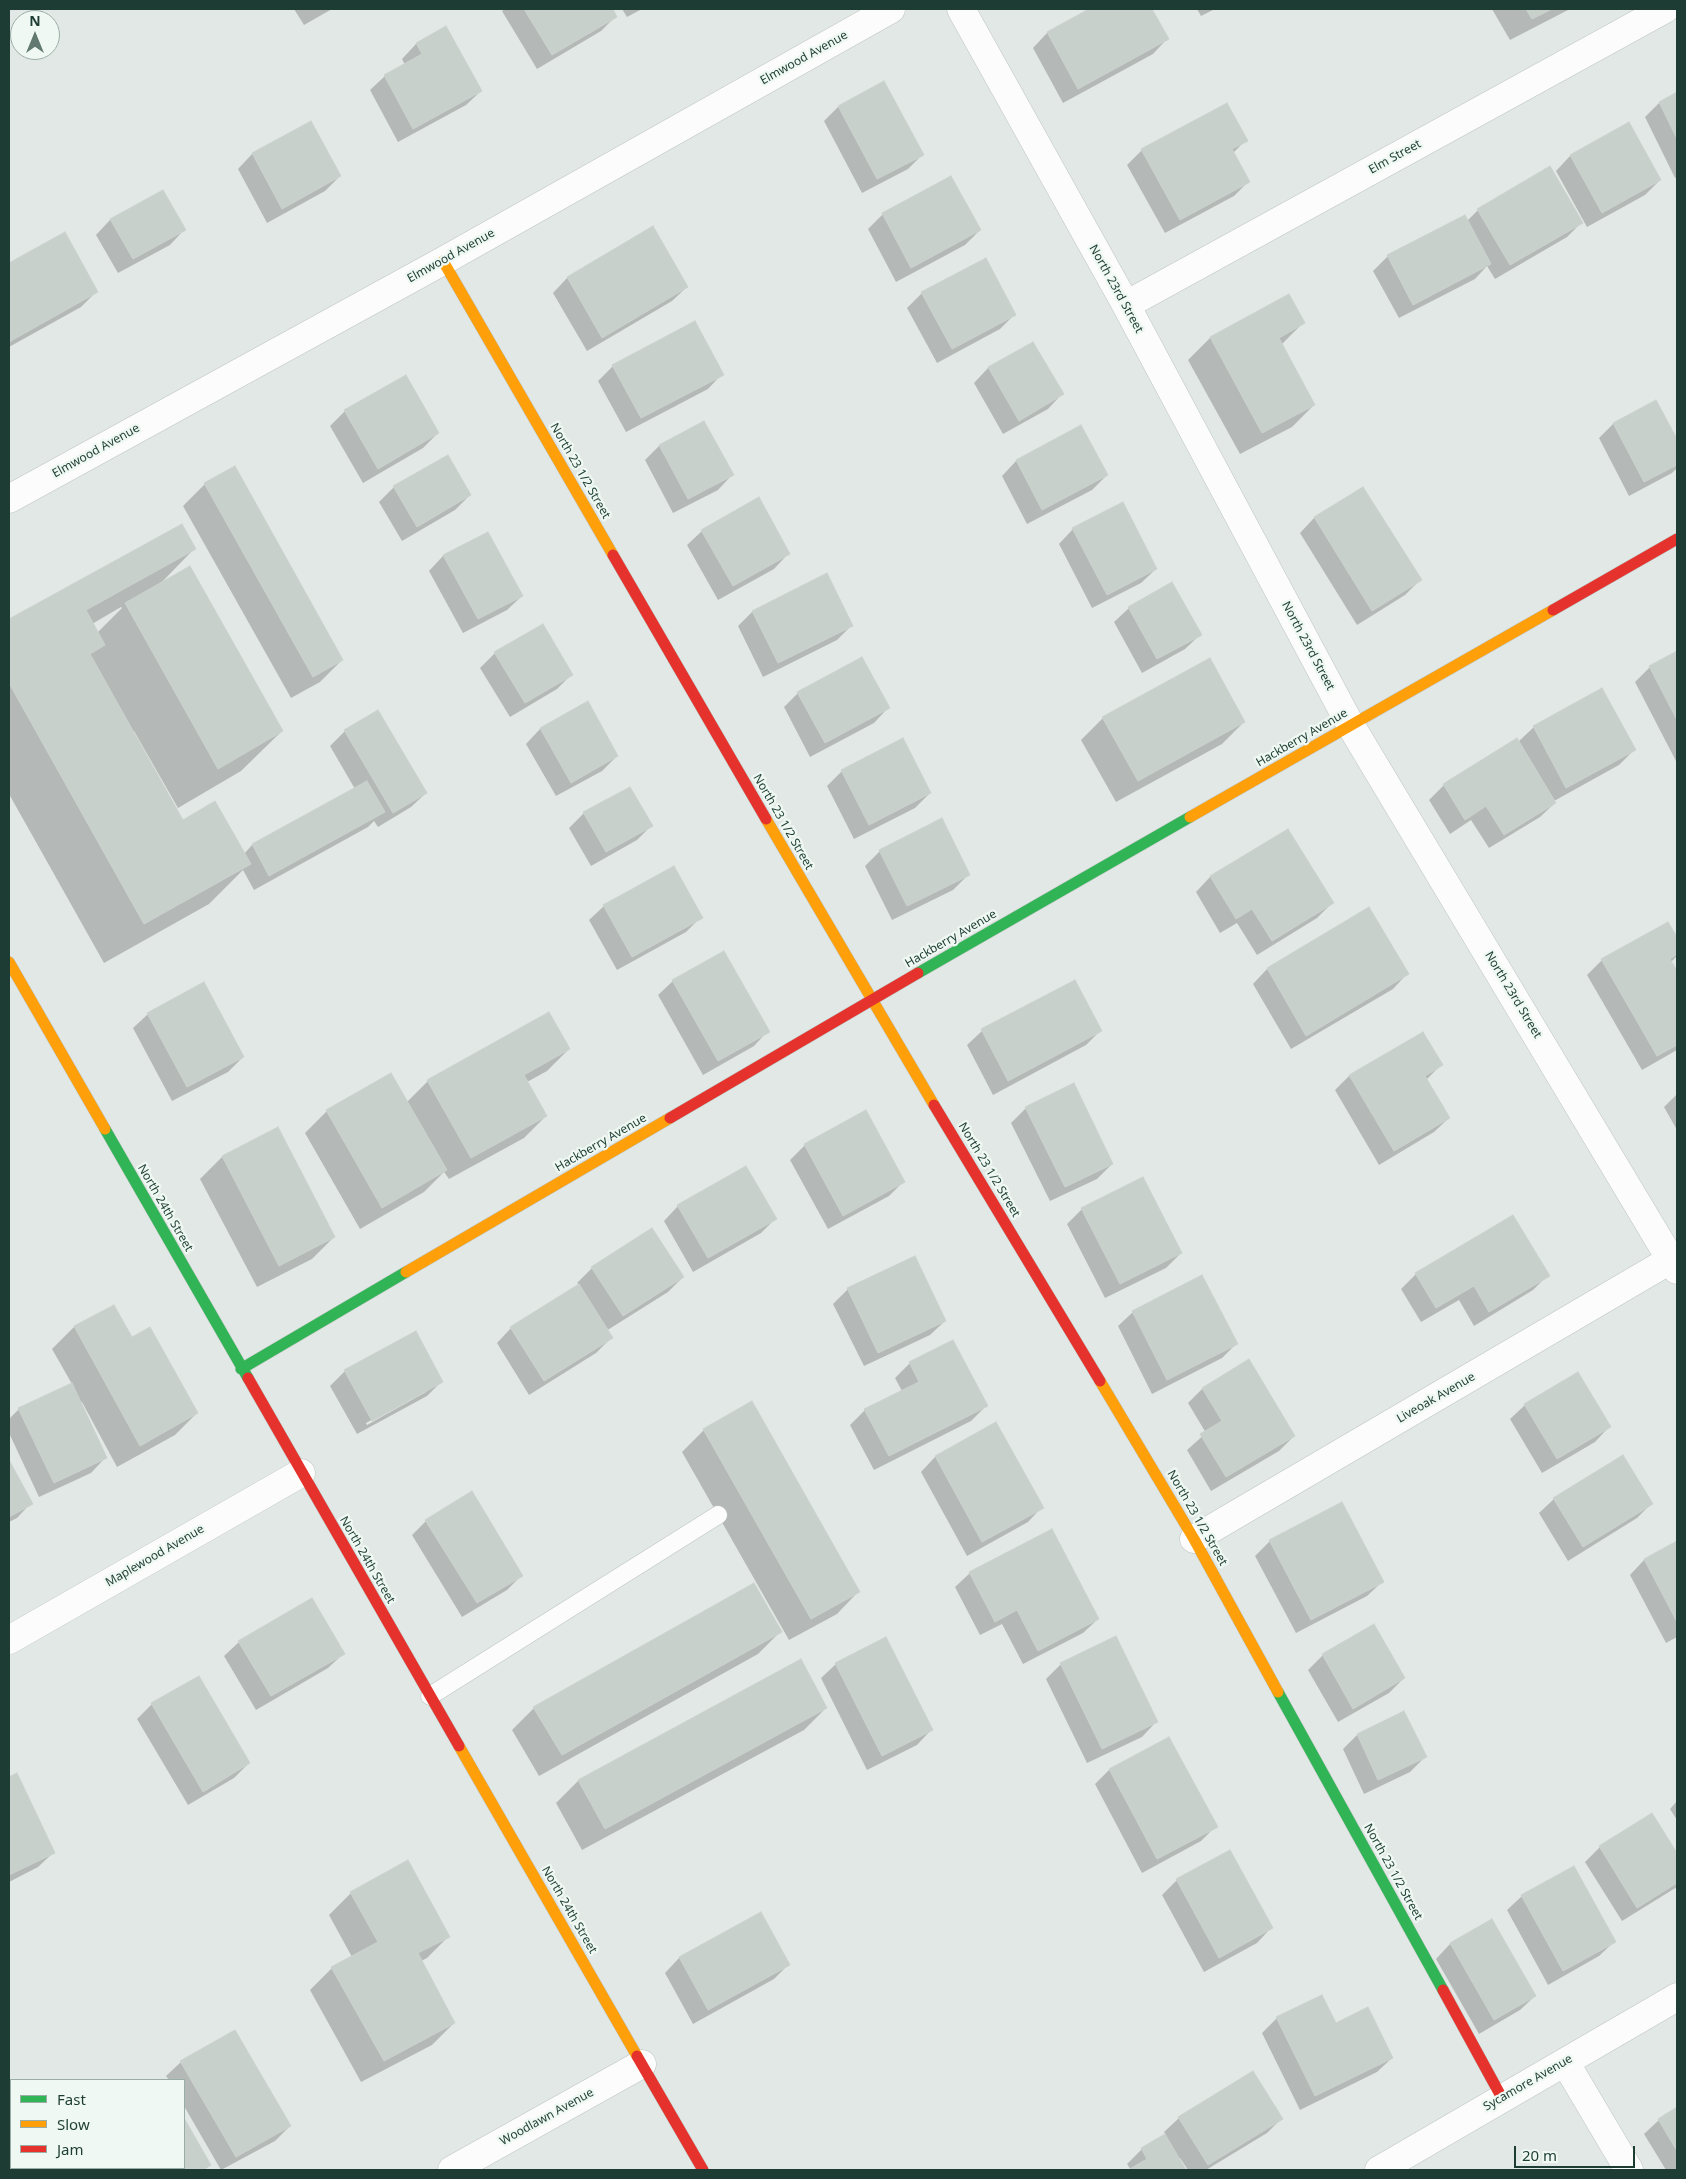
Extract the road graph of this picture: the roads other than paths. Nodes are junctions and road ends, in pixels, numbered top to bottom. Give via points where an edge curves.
1 (891, 9) edge
2 (961, 9) edge
3 (1665, 9) edge
4 (443, 261) junction
5 (1126, 305) junction
6 (9, 498) edge
7 (1677, 539) edge
8 (1351, 726) junction
9 (9, 962) edge
10 (871, 1000) junction
11 (1675, 1262) edge
12 (241, 1369) junction
13 (301, 1473) junction
14 (718, 1515) dead end
15 (1194, 1539) junction
16 (9, 1640) edge
17 (430, 1696) junction
18 (1677, 1997) edge
19 (1565, 2062) junction
20 (642, 2064) junction
21 (1502, 2098) junction
22 (452, 2170) edge
23 (703, 2170) edge
24 (1379, 2170) edge
25 (1629, 2170) edge

1 - 4 street, Elmwood Avenue
2 - 5 street, North 23rd Street
3 - 5 street, Elm Street
4 - 6 street, Elmwood Avenue
4 - 10 street, North 23 1/2 Street
5 - 8 street, North 23rd Street
7 - 8 street, Hackberry Avenue
8 - 10 street, Hackberry Avenue
8 - 11 street, North 23rd Street
9 - 12 street, North 24th Street
10 - 12 street, Hackberry Avenue
10 - 15 street, North 23 1/2 Street
11 - 15 street, Liveoak Avenue
12 - 13 street, North 24th Street
13 - 16 street, Maplewood Avenue
13 - 17 street, North 24th Street
14 - 17 lane
15 - 21 street, North 23 1/2 Street
17 - 20 street, North 24th Street
18 - 19 street, Sycamore Avenue
19 - 21 street, Sycamore Avenue
19 - 25 street
20 - 22 street, Woodlawn Avenue
20 - 23 street, North 24th Street
21 - 24 street, Sycamore Avenue

